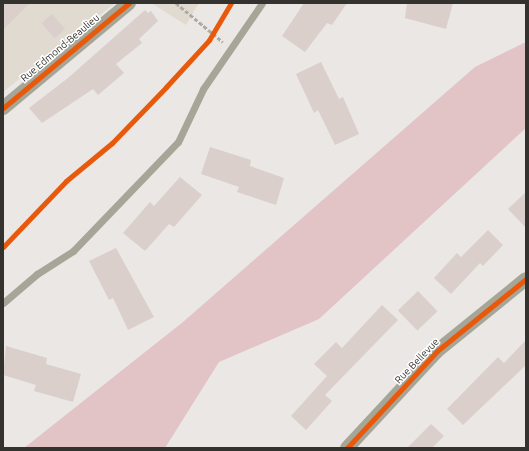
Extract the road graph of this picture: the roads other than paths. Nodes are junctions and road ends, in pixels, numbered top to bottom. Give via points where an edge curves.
1 (129, 3) edge
2 (262, 3) edge
3 (3, 108) edge
4 (526, 278) edge
5 (3, 303) edge
6 (347, 448) edge

1 - 3 street, Rue Edmond-Beaulieu
2 - 5 lane via 202,89 178,142 73,251 37,274
4 - 6 street, Rue Bellevue via 437,351

